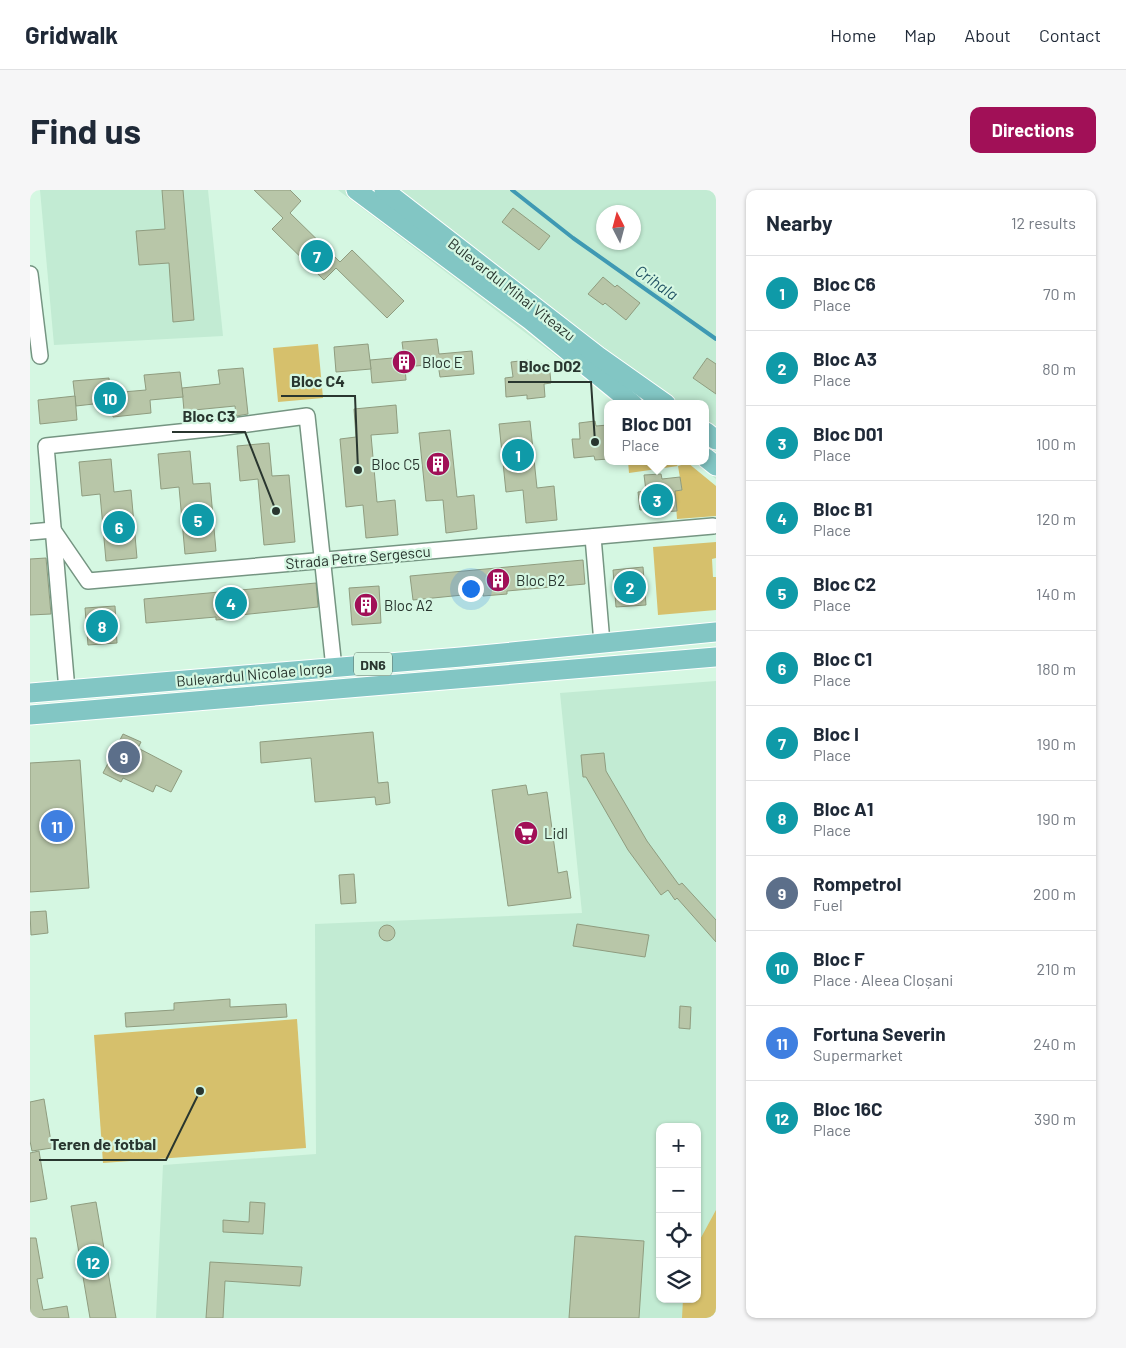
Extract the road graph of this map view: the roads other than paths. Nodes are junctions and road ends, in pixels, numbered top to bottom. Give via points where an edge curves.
1 (356, 190) edge
2 (383, 196) edge
3 (30, 274) edge
4 (40, 356) dead end
5 (593, 361) junction
6 (629, 400) edge
7 (659, 400) edge
8 (713, 526) dead end
9 (53, 530) junction
10 (30, 532) edge
11 (593, 537) junction
12 (322, 560) junction
13 (716, 632) edge
14 (602, 643) junction
15 (716, 656) edge
16 (334, 668) junction
17 (67, 690) junction
18 (30, 693) edge
19 (30, 715) edge

1 - 2 main road, Bulevardul Mihai Viteazu
2 - 5 main road, Bulevardul Mihai Viteazu
3 - 4 street
5 - 6 main road, Bulevardul Mihai Viteazu
5 - 7 main road, Bulevardul Mihai Viteazu
8 - 11 street, Strada Petre Sergescu
9 - 10 street
9 - 12 street, Strada Petre Sergescu via 88,581
9 - 12 street via 46,446 307,416
9 - 17 street
11 - 12 street, Strada Petre Sergescu
11 - 14 street
12 - 16 street
13 - 14 main road, Bulevardul Nicolae Iorga / DN6
14 - 16 main road, Bulevardul Nicolae Iorga / DN6
15 - 19 main road, Bulevardul Nicolae Iorga / DN6
16 - 17 main road, Bulevardul Nicolae Iorga / DN6
17 - 18 main road, Bulevardul Nicolae Iorga / DN6

